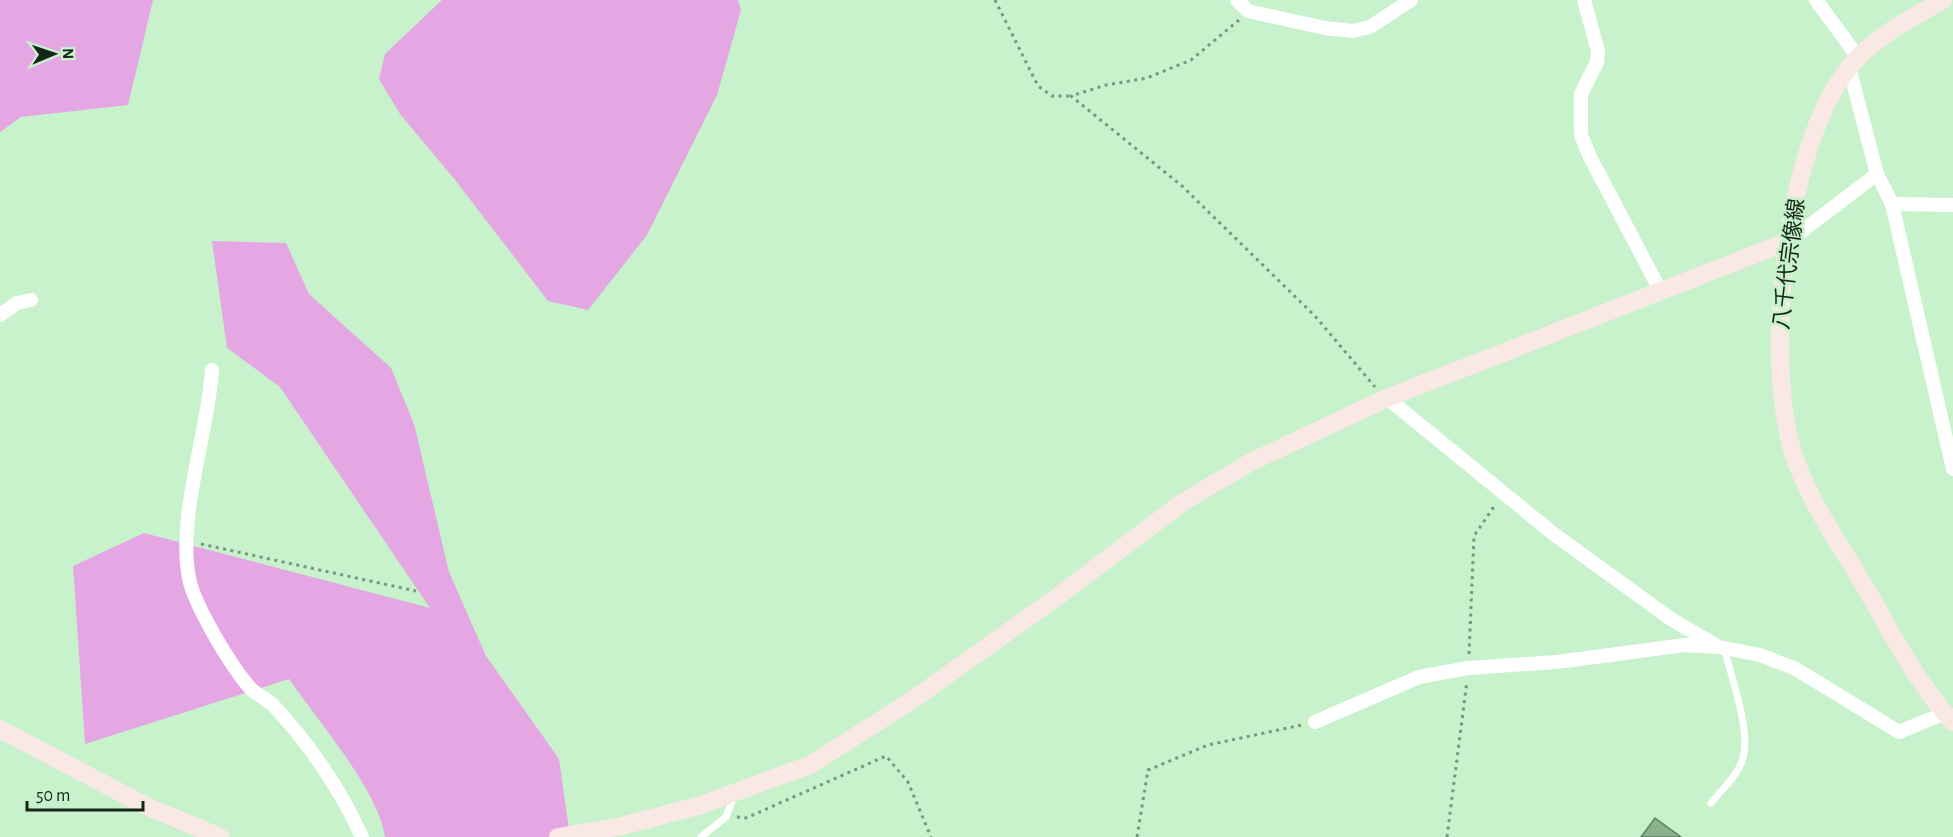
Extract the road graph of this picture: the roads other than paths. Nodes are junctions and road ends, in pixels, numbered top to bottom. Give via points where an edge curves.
1 (1238, 0) edge
2 (1412, 0) edge
3 (1584, 0) edge
4 (1816, 0) edge
5 (1943, 0) edge
6 (1854, 62) junction
7 (1877, 174) junction
8 (1892, 204) junction
9 (1953, 206) edge
10 (1789, 241) junction
11 (1661, 292) junction
12 (31, 300) dead end
13 (0, 315) edge
14 (212, 370) dead end
15 (1387, 398) junction
16 (1947, 410) edge
17 (1953, 469) edge
18 (1722, 647) junction
19 (1951, 719) edge
20 (1315, 722) road end
21 (0, 729) edge
22 (735, 793) junction
23 (1711, 803) dead end
24 (210, 836) edge
25 (362, 837) edge
26 (558, 837) edge
27 (701, 837) edge

1 - 2 street via 1248,11 1353,31 1370,27
3 - 11 street via 1598,51 1597,62 1581,94 1581,135
4 - 6 street
5 - 6 street, 八千代宗像線 via 1882,35
6 - 7 street
6 - 10 street, 八千代宗像線 via 1826,103 1804,159
7 - 8 street
7 - 10 street
8 - 9 street
8 - 16 street
10 - 11 street
10 - 19 street, 八千代宗像線 via 1779,317 1781,396 1792,450 1813,499 1914,669
11 - 15 street
12 - 13 street via 17,303
14 - 25 street via 210,406 192,499 189,578 206,620 251,689 272,704 311,754 349,809
15 - 18 street via 1555,535 1671,619
15 - 22 street via 1251,462 1183,502 915,698 812,764
16 - 17 street
18 - 19 street via 1760,655 1796,669 1899,732
18 - 20 street via 1685,645 1557,662 1468,668 1419,677
18 - 23 lane via 1744,734 1744,757
21 - 24 street
22 - 26 street via 622,826
22 - 27 lane via 726,817

